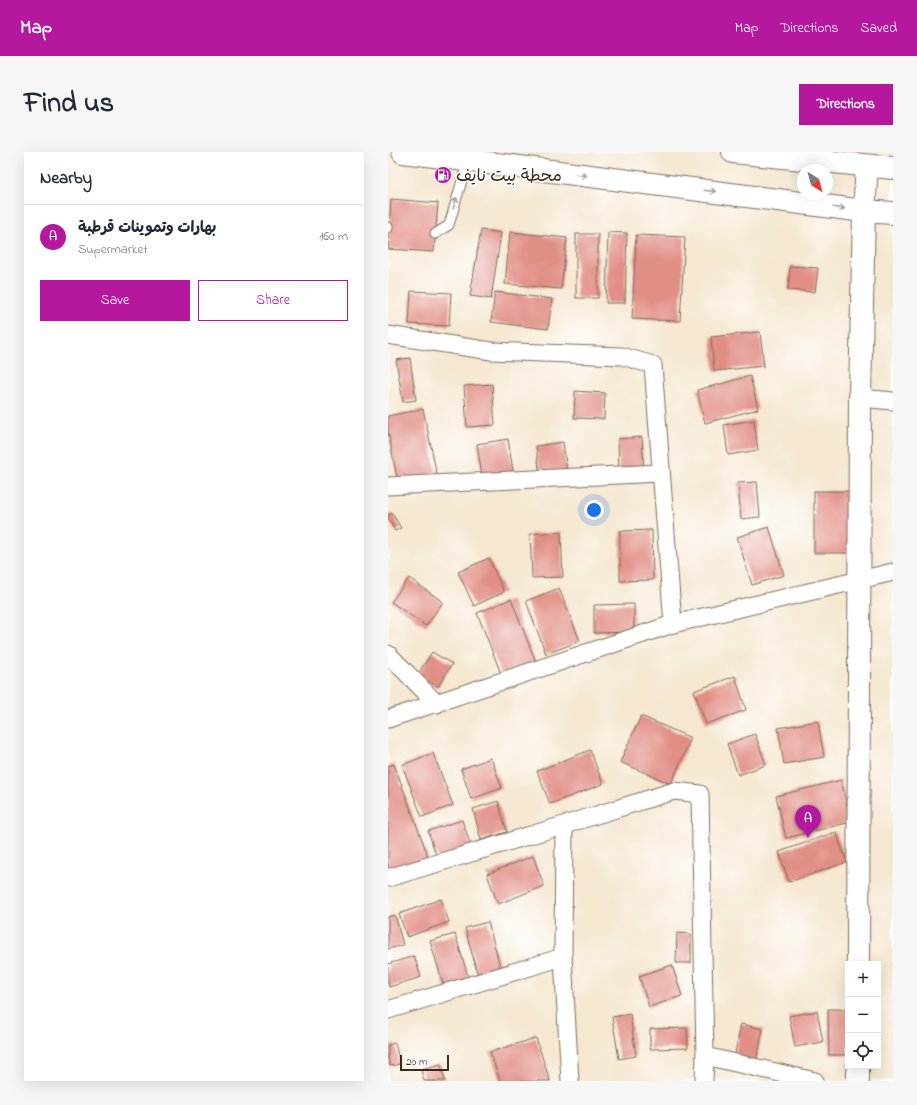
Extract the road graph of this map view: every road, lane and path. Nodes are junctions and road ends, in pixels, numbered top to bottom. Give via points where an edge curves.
1 (403, 152) edge
2 (733, 152) edge
3 (867, 159) edge
4 (468, 160) junction
5 (893, 168) edge
6 (864, 211) junction
7 (893, 213) edge
8 (435, 234) dead end
9 (388, 335) edge
10 (860, 398) junction
11 (893, 401) edge
12 (661, 473) junction
13 (388, 486) edge
14 (893, 572) edge
15 (859, 580) junction
16 (673, 624) junction
17 (388, 654) edge
18 (437, 704) junction
19 (388, 719) edge
20 (564, 825) junction
21 (388, 878) edge
22 (564, 957) junction
23 (858, 961) edge
24 (388, 1010) edge
25 (705, 1056) junction
26 (858, 1069) edge
27 (570, 1081) edge
28 (704, 1081) edge
29 (815, 1081) edge
30 (858, 1081) edge

1 - 4 street
2 - 3 street
3 - 5 street
3 - 6 street
4 -> 6 street
8 -> 4 lane via 449,225
6 - 7 street
6 - 10 street
9 - 12 street via 491,351 622,356 654,365
10 - 11 street
10 - 15 street
12 - 13 street
12 - 16 street
14 - 15 street
15 - 16 street
15 - 23 street
16 - 18 street
17 - 18 street
18 - 19 street
20 - 21 street
20 - 22 street
20 - 25 street via 674,790 700,794
22 - 24 street
22 - 27 street
25 - 28 street
25 - 29 street
26 - 30 street

